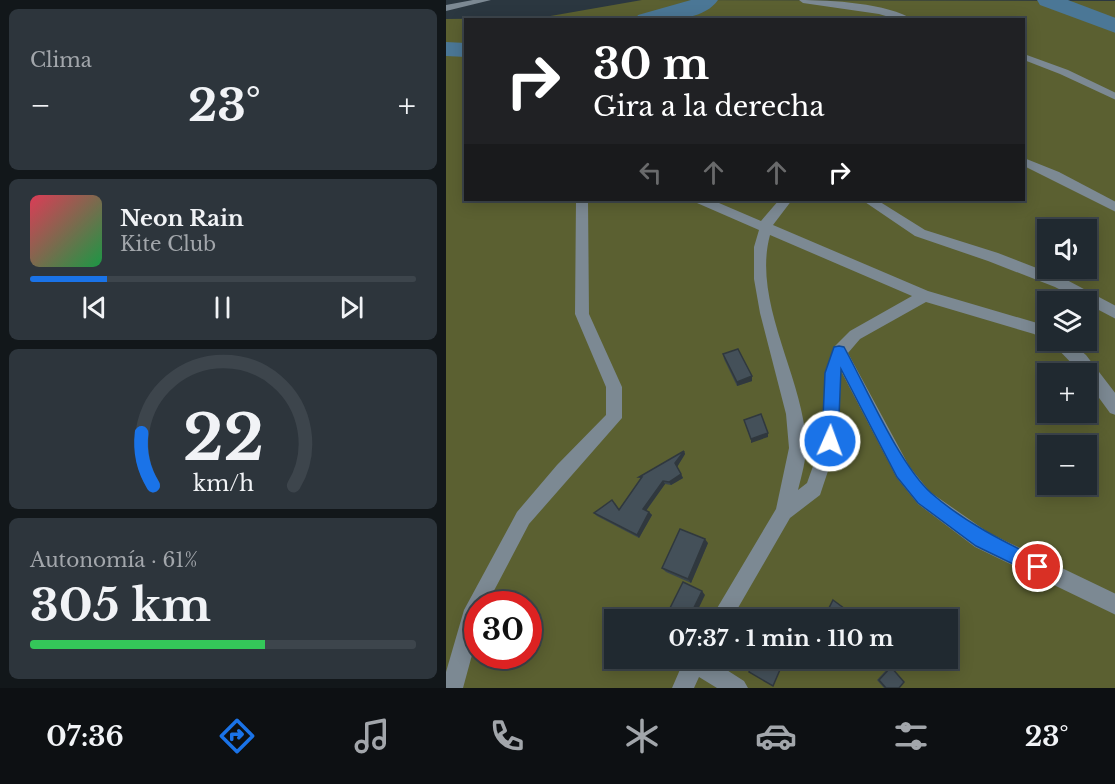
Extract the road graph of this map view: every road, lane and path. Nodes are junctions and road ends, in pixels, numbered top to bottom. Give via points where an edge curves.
1 (487, 0) edge
2 (803, 0) edge
3 (446, 8) edge
4 (903, 18) edge
5 (1025, 57) edge
6 (1115, 97) edge
7 (1025, 162) edge
8 (582, 201) edge
9 (704, 201) edge
10 (784, 201) edge
11 (870, 201) edge
12 (1115, 208) edge
13 (766, 225) junction
14 (925, 296) junction
15 (1115, 313) edge
16 (1037, 328) edge
17 (1070, 351) edge
18 (839, 352) junction
19 (1115, 408) edge
20 (784, 512) junction
21 (1115, 605) edge
22 (727, 609) edge
23 (691, 669) edge
24 (708, 669) edge
25 (452, 688) edge
26 (683, 688) edge
27 (737, 688) edge

1 - 3 street
2 - 4 street
5 - 6 street
7 - 12 street
8 - 25 street via 582,314 614,387 614,418 524,518 474,610
9 - 13 street
10 - 13 street
11 - 15 street via 920,233 1060,283
13 - 14 street
13 - 20 street via 758,261 766,316 788,382 799,441
14 - 16 street
14 - 18 street via 855,335
17 - 19 street
18 - 20 street via 833,373 830,441 814,489
18 - 21 street via 903,472 924,498 982,540
20 - 22 street
23 - 26 street
24 - 27 street

